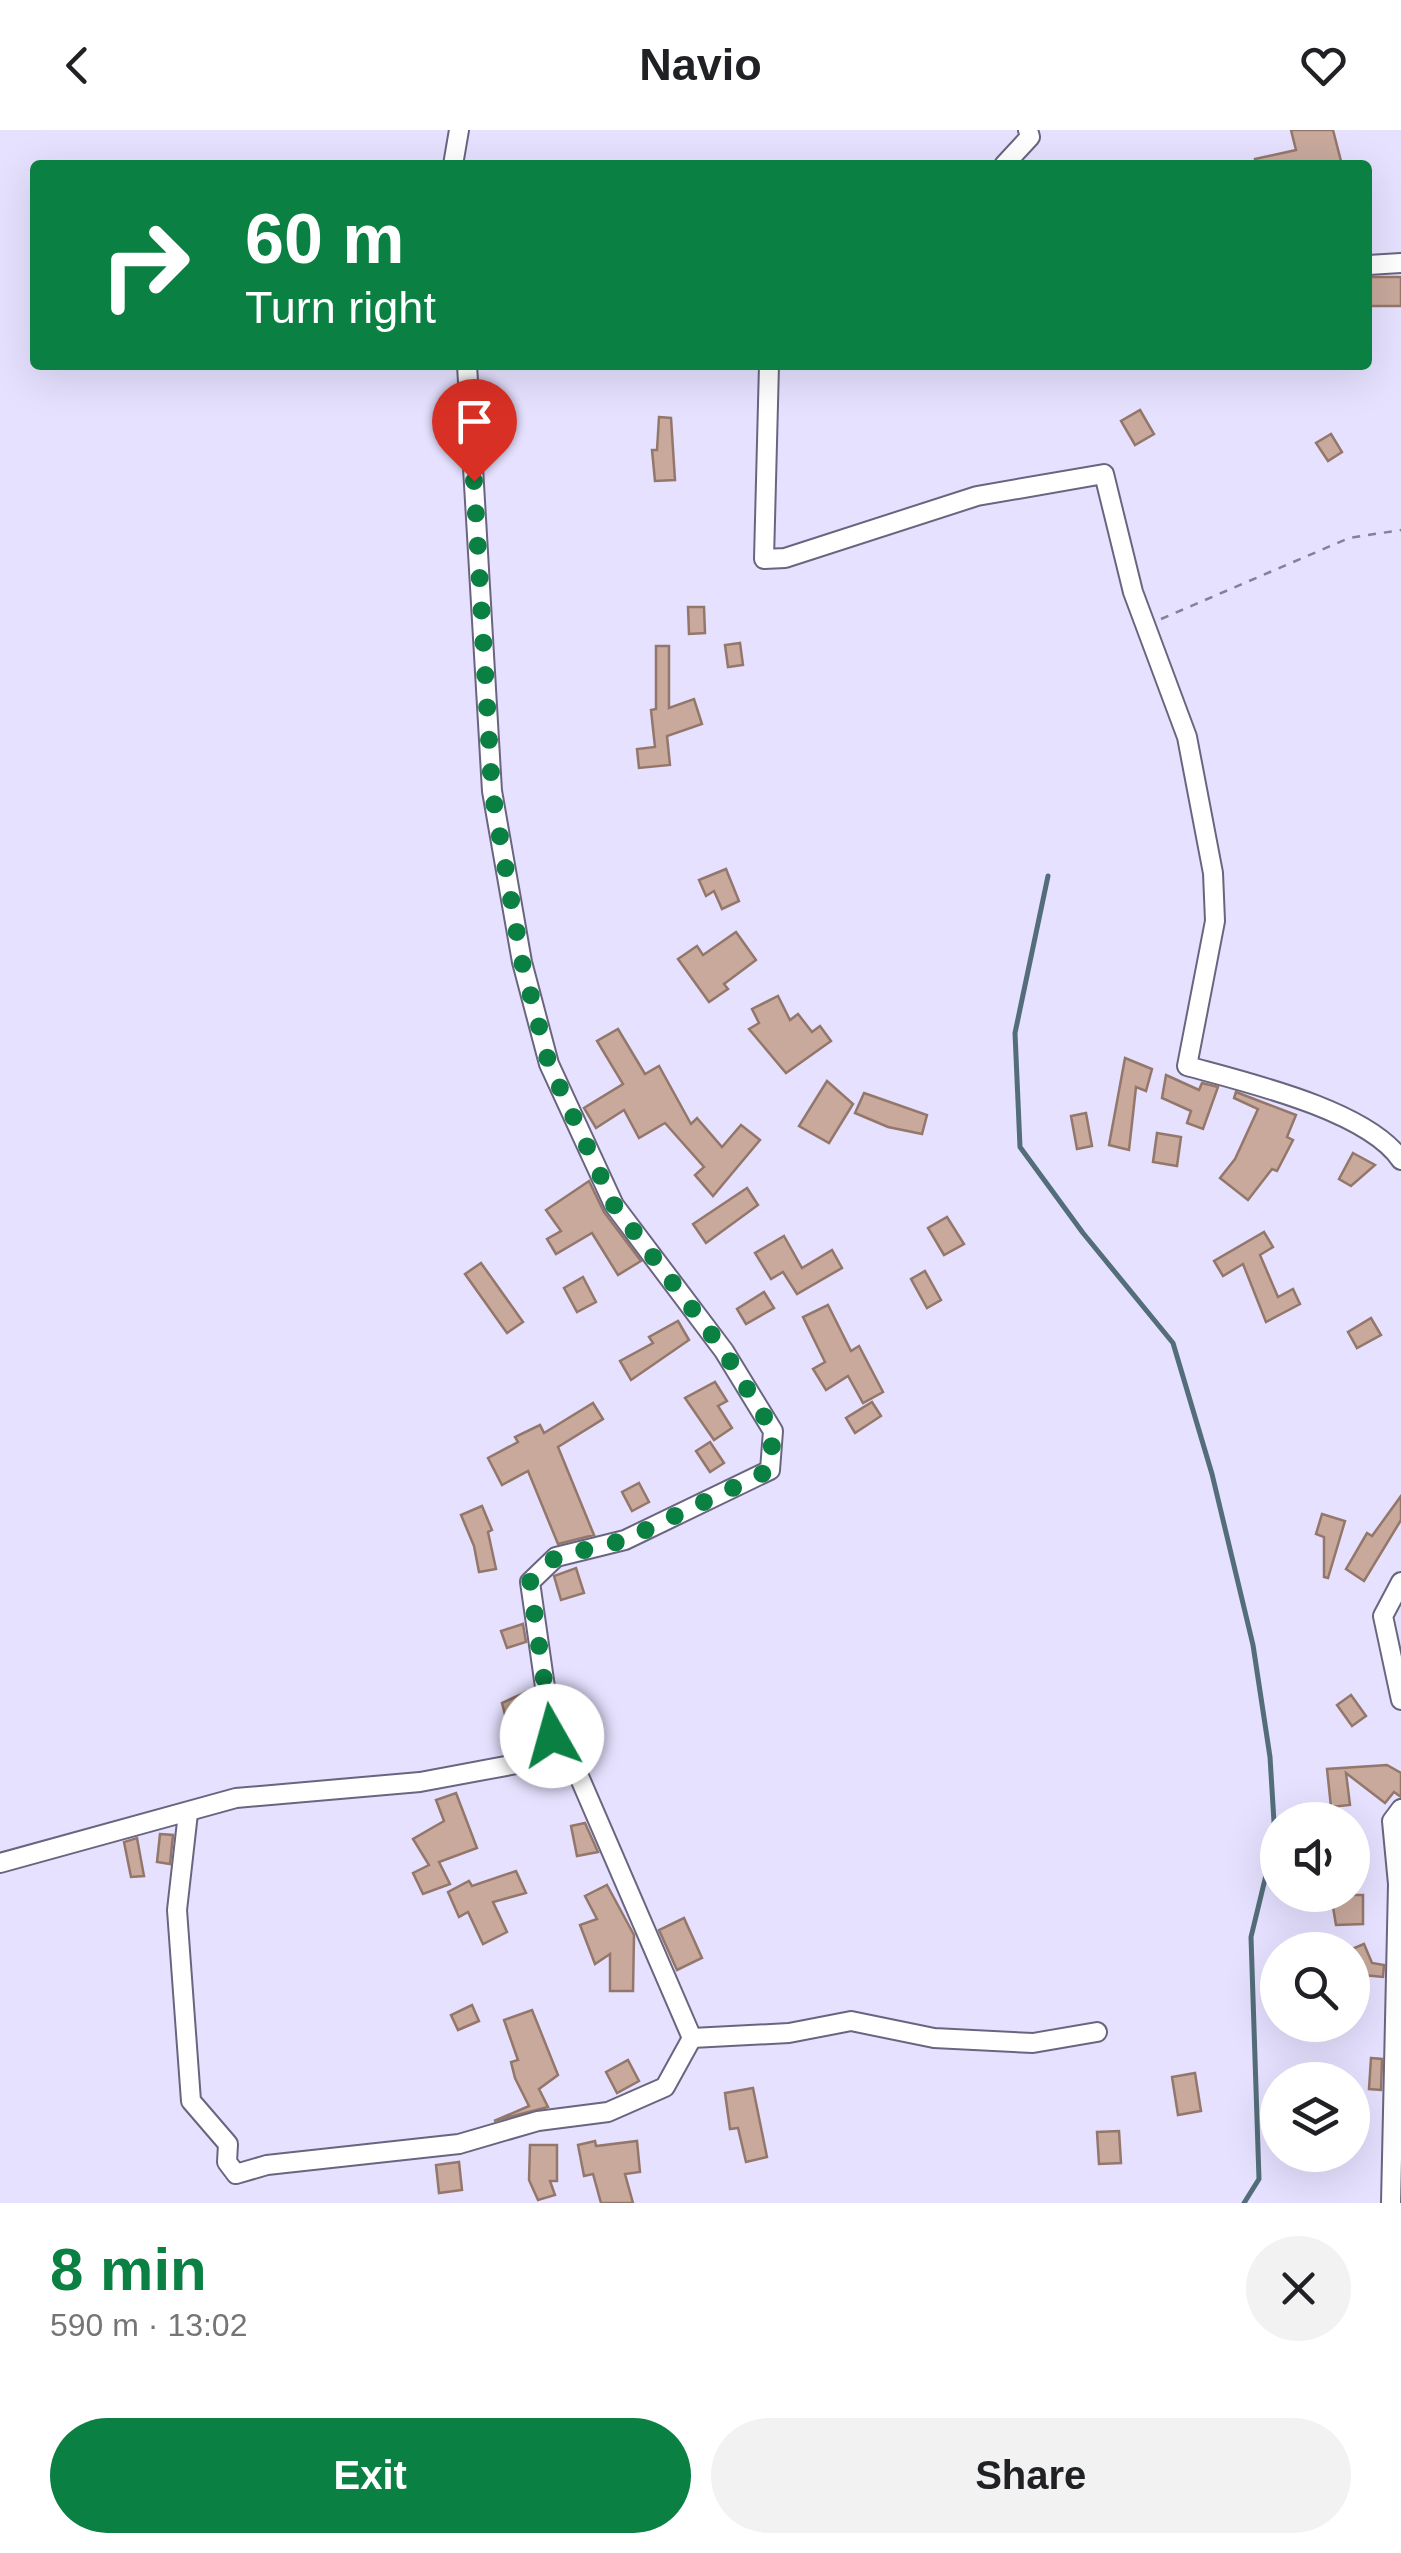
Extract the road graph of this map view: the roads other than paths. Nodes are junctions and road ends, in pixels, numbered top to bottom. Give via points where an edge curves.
1 (458, 130) edge
2 (1028, 130) edge
3 (454, 160) edge
4 (1008, 160) edge
5 (1401, 263) edge
6 (1372, 265) edge
7 (467, 370) edge
8 (769, 370) edge
9 (1401, 1160) edge
10 (1401, 1582) edge
11 (1401, 1700) edge
12 (538, 1760) junction
13 (1401, 1809) edge
14 (188, 1813) junction
15 (0, 1864) edge
16 (1098, 2032) dead end
17 (692, 2038) junction
18 (1391, 2203) edge

1 - 3 street
2 - 4 street
5 - 6 street
7 - 12 street via 492,791 522,962 549,1064 614,1205 724,1351 773,1431 770,1470 625,1540 556,1557 530,1582 552,1736
8 - 9 street via 764,559 978,496 1104,474 1145,624 1187,737 1213,873 1215,921 1187,1066 1301,1098 1390,1144
10 - 11 street via 1383,1616
12 - 14 street via 420,1782 236,1798
12 - 17 street via 578,1774
13 - 18 street via 1392,1821 1398,1884
14 - 15 street
14 - 17 street via 177,1910 191,2101 228,2144 227,2162 236,2174 459,2144 608,2112 665,2087
16 - 17 street via 1033,2043 934,2038 851,2021 790,2033

